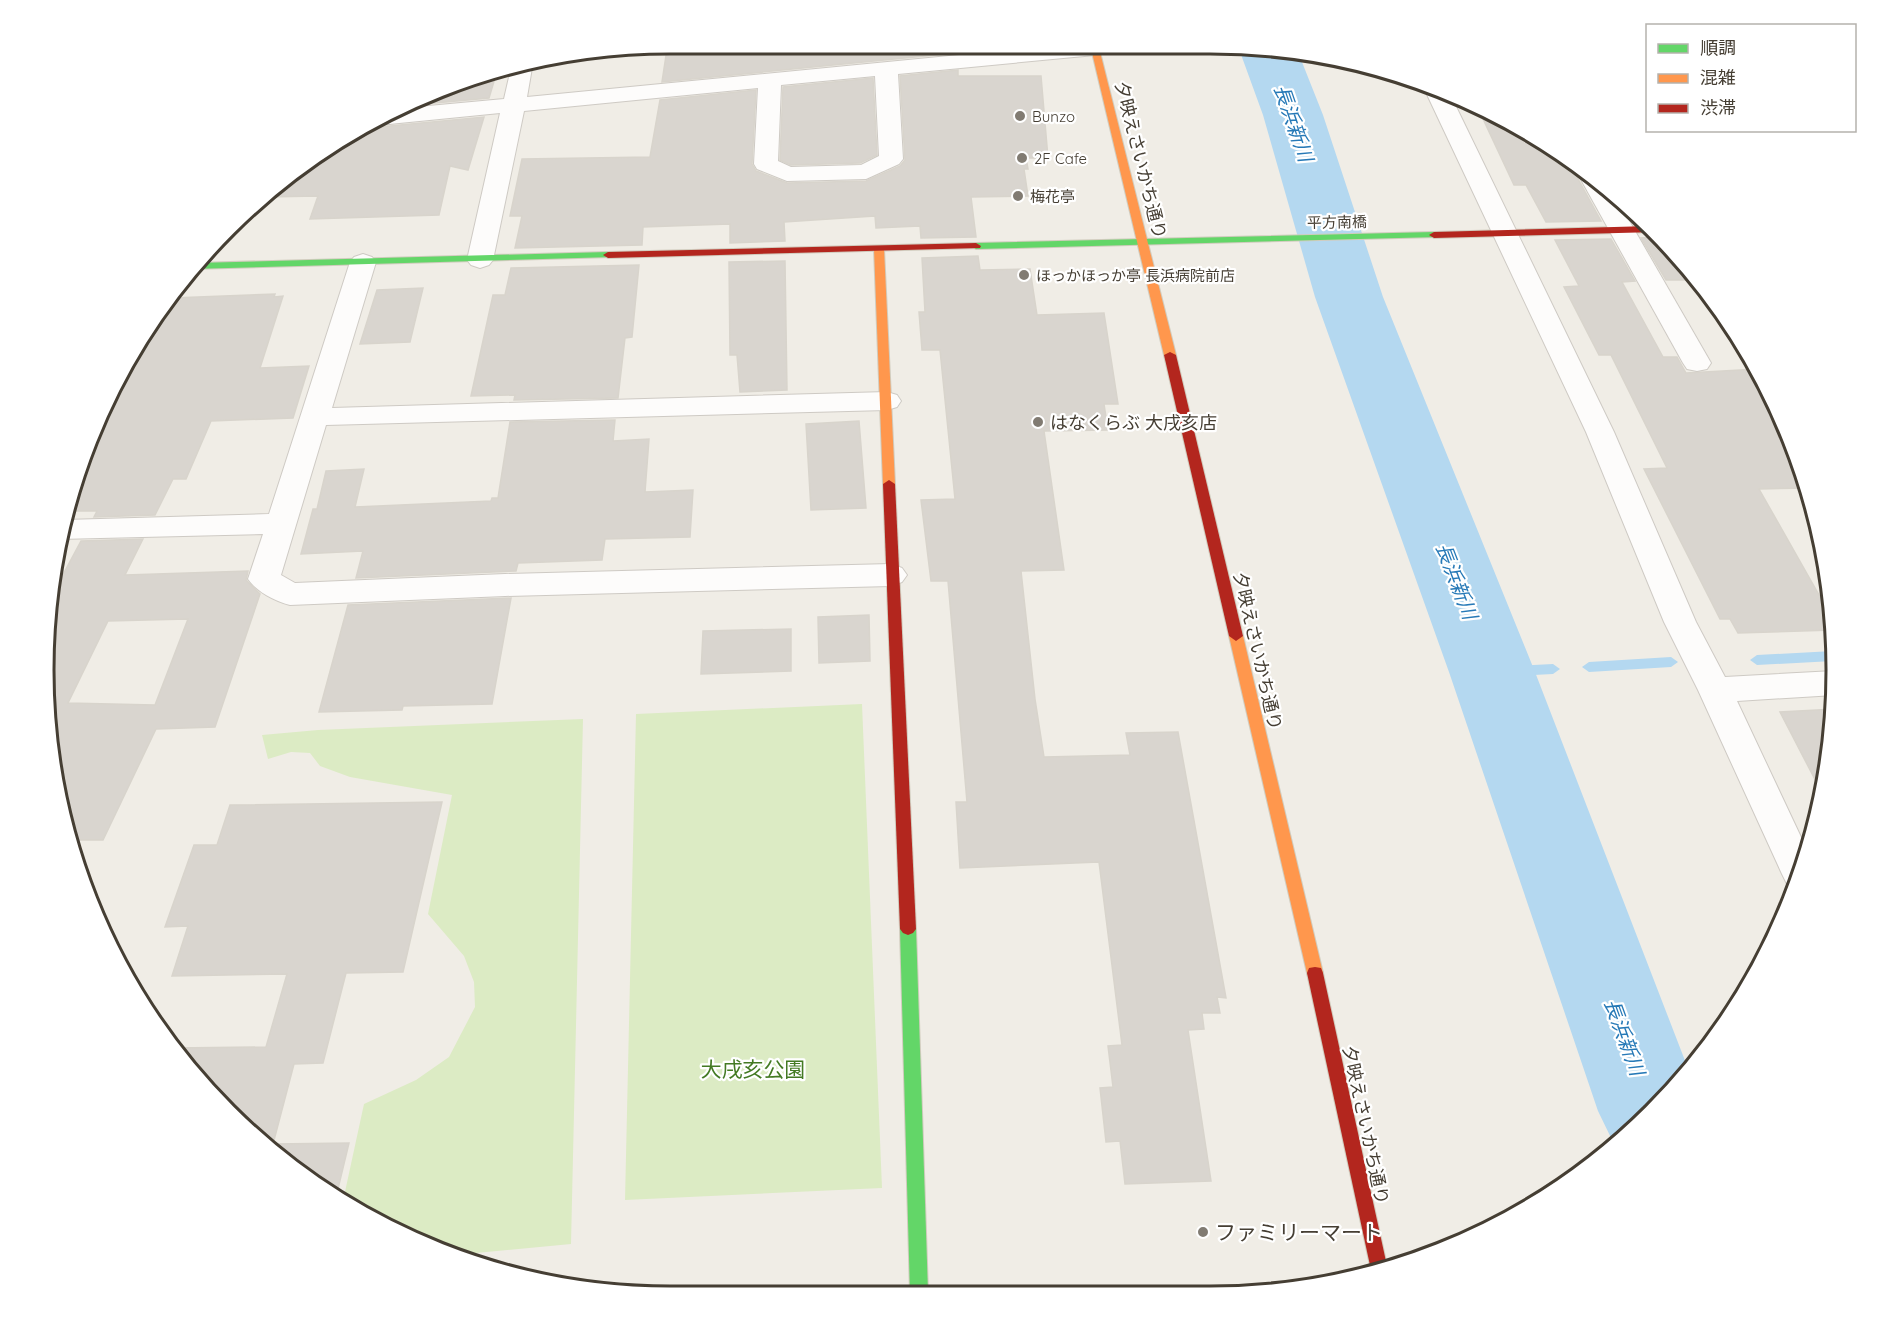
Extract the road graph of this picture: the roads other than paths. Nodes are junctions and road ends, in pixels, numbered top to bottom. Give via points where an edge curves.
1 (1019, 54) edge
2 (1097, 54) edge
3 (886, 68) junction
4 (521, 73) edge
5 (770, 80) junction
6 (1439, 98) edge
7 (513, 105) junction
8 (403, 116) edge
9 (1602, 195) edge
10 (1622, 230) junction
11 (1642, 230) edge
12 (1491, 235) junction
13 (1143, 243) junction
14 (879, 249) junction
15 (480, 260) junction
16 (363, 262) junction
17 (206, 266) edge
18 (1697, 363) dead end
19 (886, 401) junction
20 (314, 417) junction
21 (282, 524) junction
22 (71, 530) edge
23 (891, 575) junction
24 (1826, 683) edge
25 (1715, 690) junction
26 (1795, 863) edge
27 (1378, 1262) edge
28 (920, 1286) edge

1 - 3 street
2 - 13 street, 夕映えさいかち通り
3 - 5 street
3 - 5 street via 891,159 866,172 787,174 766,164
4 - 7 street
5 - 7 street
6 - 12 street
7 - 8 street
7 - 15 street
9 - 10 street
10 - 11 street, 平方南橋
10 - 12 street, 平方南橋
10 - 18 street
12 - 13 street, 平方南橋
12 - 25 street via 1600,432 1680,622
13 - 14 street, 平方南橋
13 - 27 street, 夕映えさいかち通り via 1311,956
14 - 15 street, 平方南橋
14 - 19 street
15 - 16 street, 平方南橋
16 - 17 street, 平方南橋
16 - 20 street
19 - 20 street
19 - 23 street
20 - 21 street
21 - 22 street
21 - 23 street via 264,579 290,594
23 - 28 street via 908,918
24 - 25 street
25 - 26 street

